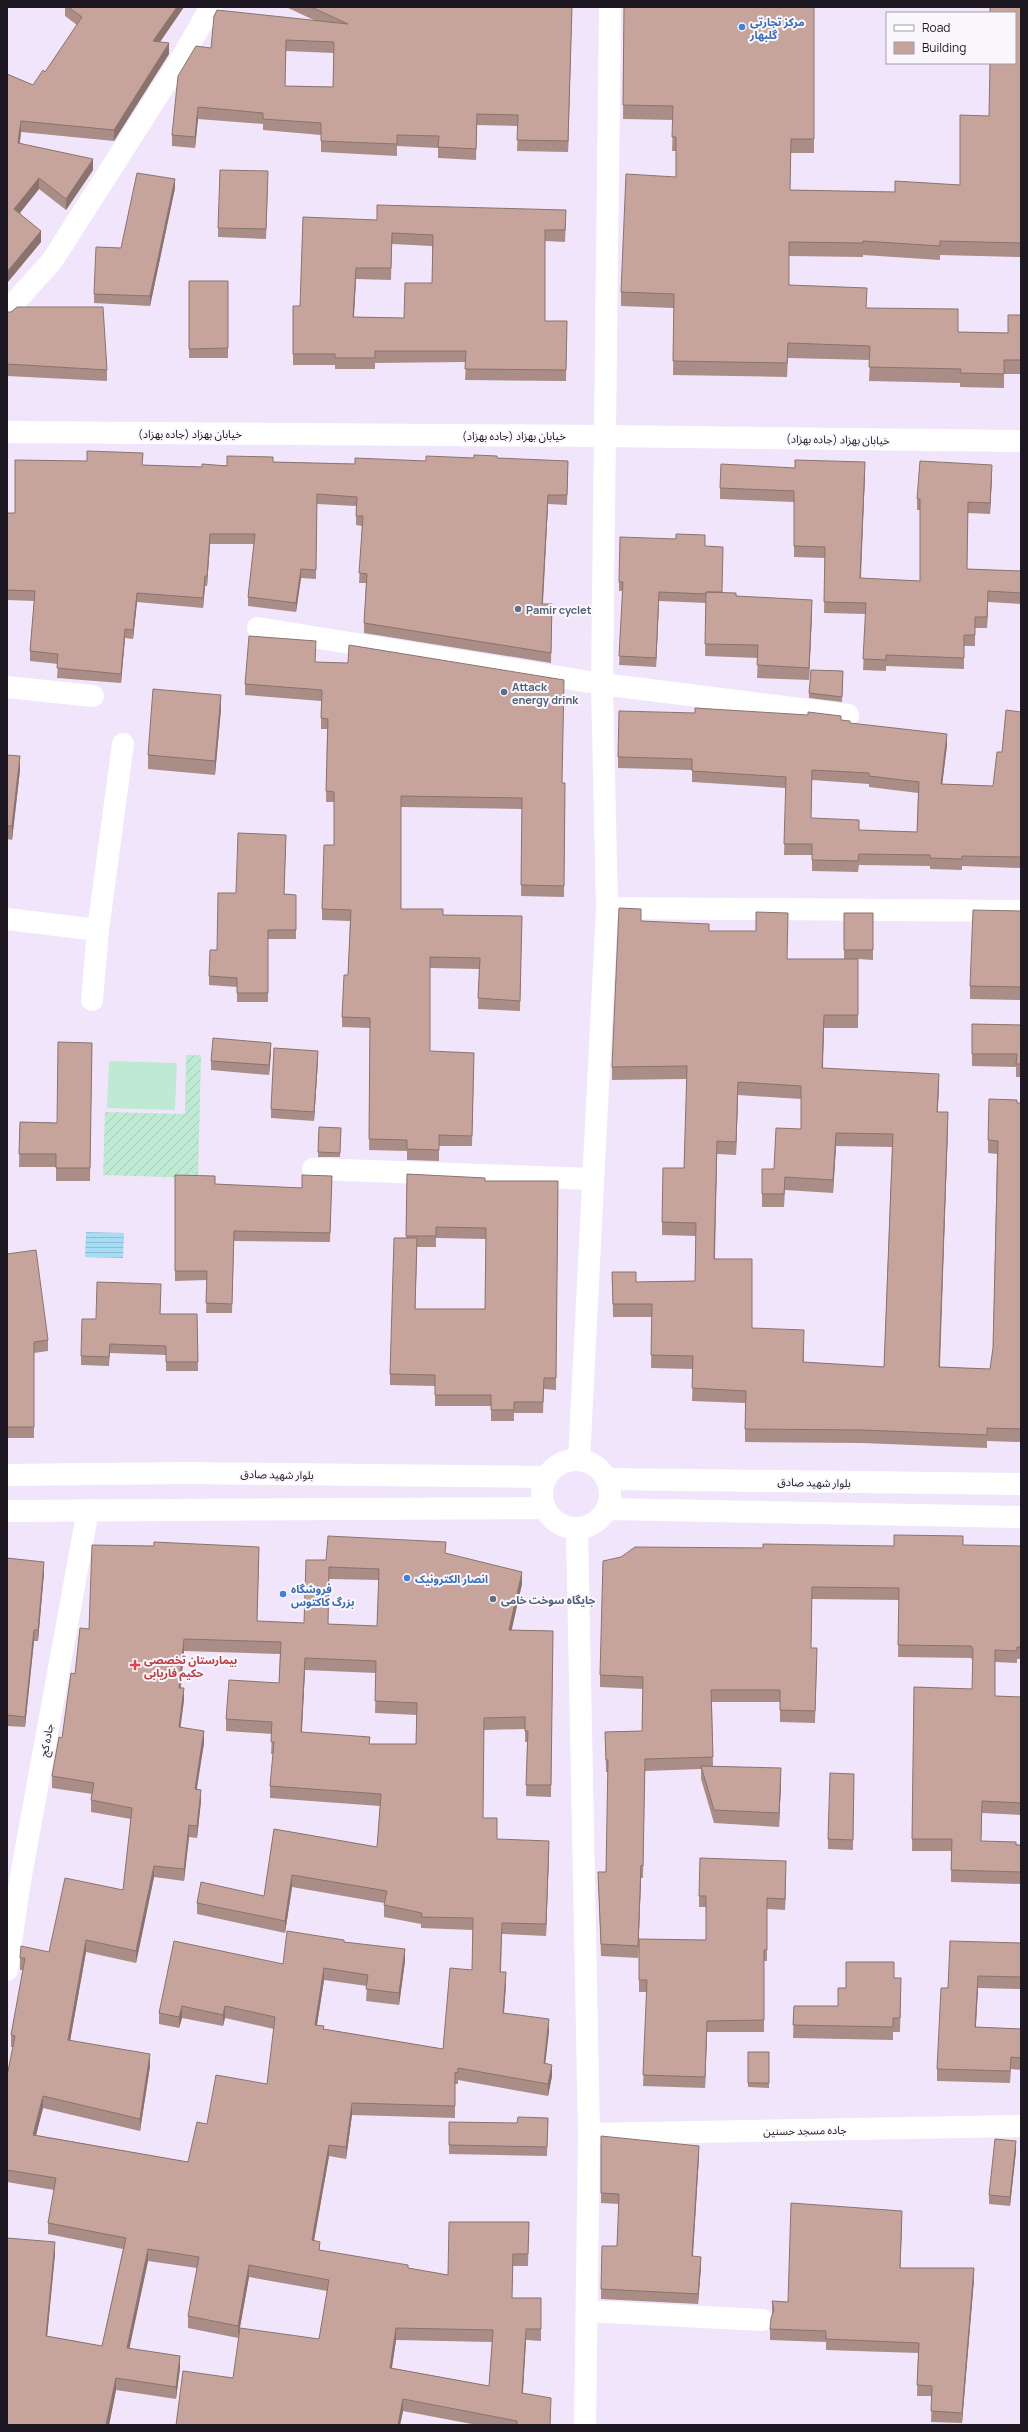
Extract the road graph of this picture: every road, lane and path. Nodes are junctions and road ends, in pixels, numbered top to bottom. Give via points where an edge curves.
1 (211, 7) edge
2 (610, 7) edge
3 (7, 311) edge
4 (7, 432) edge
5 (603, 436) junction
6 (1021, 441) edge
7 (258, 628) dead end
8 (602, 684) junction
9 (7, 686) edge
10 (94, 696) dead end
11 (848, 715) dead end
12 (123, 744) dead end
13 (607, 908) junction
14 (1021, 911) edge
15 (7, 919) edge
16 (98, 930) junction
17 (92, 1000) dead end
18 (313, 1169) dead end
19 (593, 1178) junction
20 (579, 1460) junction
21 (7, 1475) edge
22 (546, 1477) junction
23 (608, 1480) junction
24 (1021, 1484) edge
25 (544, 1508) junction
26 (608, 1509) junction
27 (88, 1510) junction
28 (7, 1511) edge
29 (1021, 1517) edge
30 (577, 1529) junction
31 (13, 1881) edge
32 (7, 1970) edge
33 (1021, 2126) edge
34 (589, 2134) junction
35 (587, 2311) junction
36 (762, 2320) dead end
37 (586, 2425) edge

1 - 3 street via 181,59 52,261
2 - 5 street
4 - 5 street, خیابان بهزاد (جاده بهزاد)
5 - 6 street, خیابان بهزاد (جاده بهزاد)
5 - 8 street
7 - 8 street
8 - 11 street
8 - 13 street
9 - 10 street
12 - 16 street
13 - 14 street
13 - 19 street
15 - 16 street
16 - 17 street
18 - 19 street
19 - 20 street
20 - 22 street via 560,1464
20 - 23 street via 596,1466
21 - 22 street, بلوار شهید صادق via 185,1473
22 - 25 street via 542,1492
23 - 24 street, بلوار شهید صادق
23 - 26 street
25 - 27 street
25 - 30 street via 558,1524
26 - 29 street
26 - 30 street via 590,1526
27 - 28 street
27 - 31 street, جاده کج
30 - 34 street
31 - 32 street, جاده کج
33 - 34 street, جاده مسجد حسنین
34 - 35 street
35 - 36 street
35 - 37 street

